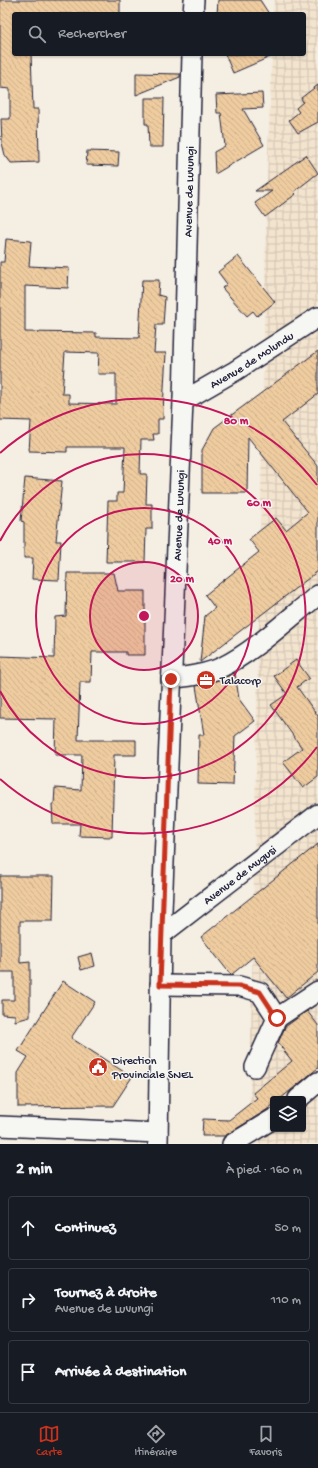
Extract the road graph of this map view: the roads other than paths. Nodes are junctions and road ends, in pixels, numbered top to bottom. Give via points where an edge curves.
1 (194, 0) edge
2 (193, 12) edge
3 (192, 56) edge
4 (318, 317) edge
5 (183, 401) junction
6 (318, 595) edge
7 (171, 679) junction
8 (318, 814) edge
9 (161, 935) junction
10 (160, 985) junction
11 (318, 991) edge
12 (277, 1018) junction
13 (255, 1068) dead end
14 (318, 1082) edge
15 (302, 1096) edge
16 (270, 1121) edge
17 (0, 1126) edge
18 (158, 1138) edge
19 (232, 1144) edge

1 - 2 street
3 - 5 street, Avenue de Luvungi
4 - 5 street, Avenue de Molundu
5 - 7 street, Avenue de Luvungi
6 - 7 street via 222,668
7 - 9 street, Avenue de Luvungi
8 - 9 street, Avenue de Mugusi
9 - 10 street, Avenue de Luvungi
10 - 12 street via 239,986 260,992
10 - 18 street, Avenue de Luvungi
11 - 12 street
12 - 13 street
14 - 15 street
16 - 19 street
17 - 18 street

